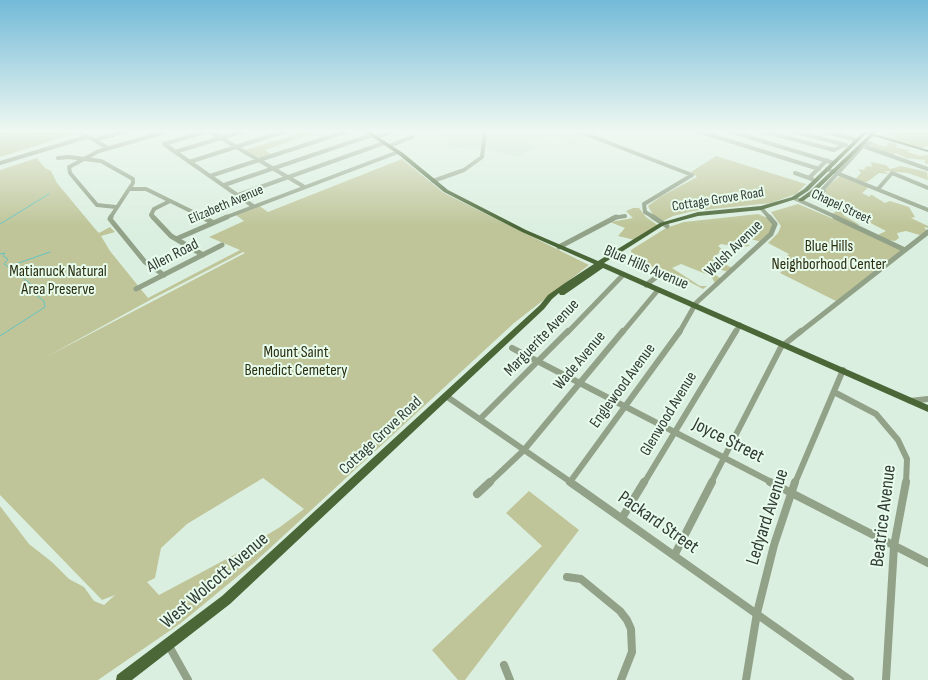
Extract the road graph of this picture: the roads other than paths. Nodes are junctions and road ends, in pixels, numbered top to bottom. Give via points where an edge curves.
1 (834, 162) edge
2 (76, 163) edge
3 (102, 163) edge
4 (190, 163) edge
5 (251, 163) edge
6 (264, 163) edge
7 (290, 163) edge
8 (330, 163) edge
9 (368, 163) edge
10 (411, 163) edge
11 (474, 163) edge
12 (660, 163) edge
13 (799, 163) edge
14 (825, 163) edge
15 (840, 163) edge
16 (843, 163) edge
17 (911, 163) edge
18 (273, 168) junction
19 (819, 169) junction
20 (928, 169) edge
21 (833, 171) junction
22 (795, 174) dead end
23 (210, 176) junction
24 (287, 177) junction
25 (809, 178) junction
26 (816, 180) junction
27 (433, 181) junction
28 (224, 185) junction
29 (303, 186) junction
30 (928, 188) edge
31 (130, 189) junction
32 (878, 189) junction
33 (238, 195) junction
34 (797, 200) junction
35 (170, 202) junction
36 (253, 206) junction
37 (116, 207) junction
38 (763, 210) junction
39 (928, 210) edge
40 (625, 216) dead end
41 (212, 222) junction
42 (664, 225) junction
43 (928, 232) edge
44 (176, 239) junction
45 (222, 245) dead end
46 (559, 247) junction
47 (905, 250) junction
48 (203, 255) junction
49 (600, 265) junction
50 (164, 274) junction
51 (622, 275) junction
52 (659, 275) dead end
53 (646, 285) junction
54 (136, 288) dead end
55 (658, 290) junction
56 (696, 306) junction
57 (740, 325) junction
58 (784, 344) junction
59 (512, 348) dead end
60 (539, 361) junction
61 (843, 370) junction
62 (580, 382) junction
63 (834, 392) junction
64 (446, 396) junction
65 (928, 399) edge
66 (910, 401) junction
67 (625, 406) junction
68 (928, 410) edge
69 (480, 419) junction
70 (675, 431) junction
71 (524, 450) junction
72 (724, 457) junction
73 (570, 482) junction
74 (791, 491) junction
75 (477, 494) dead end
76 (328, 506) joint
77 (622, 518) junction
78 (894, 546) junction
79 (675, 554) junction
80 (928, 563) edge
81 (567, 577) dead end
82 (757, 612) junction
83 (168, 646) junction
84 (504, 665) dead end
85 (122, 680) edge
86 (188, 680) edge
87 (510, 680) edge
88 (621, 680) edge
89 (746, 680) edge
90 (850, 680) edge
91 (886, 680) edge

1 - 21 main road, Cottage Grove Road
2 - 37 street via 69,167 70,174 97,205
3 - 31 street via 130,177 133,181
4 - 23 street
5 - 23 street
6 - 18 street
7 - 18 street
8 - 24 street
9 - 29 street, Elizabeth Avenue
10 - 27 main road, Blue Hills Avenue
11 - 27 street via 464,170
12 - 42 street via 692,175 644,204 645,212
13 - 19 street
14 - 19 street
15 - 21 main road, Cottage Grove Road
16 - 21 street, Cottage Grove Road
17 - 20 street
18 - 24 street
18 - 28 street
19 - 25 street
21 - 26 main road, Cottage Grove Road
21 - 32 street
21 - 34 main road, Cottage Grove Road via 808,195
22 - 25 street
23 - 28 street
24 - 29 street
24 - 33 street
25 - 26 street
26 - 34 main road, Cottage Grove Road
27 - 46 main road, Blue Hills Avenue via 457,197
28 - 33 street
29 - 36 street, Elizabeth Avenue
30 - 32 street via 892,173
31 - 35 street via 143,188
31 - 37 street
32 - 39 street
33 - 36 street
34 - 38 main road, Cottage Grove Road
34 - 47 street, Chapel Street
35 - 41 street
35 - 44 street via 154,209 151,215
36 - 41 street, Elizabeth Avenue
37 - 50 street via 111,222 145,262
38 - 42 main road, Cottage Grove Road
38 - 56 street, Walsh Avenue via 775,224 770,234
40 - 46 street via 616,217
41 - 44 street, Elizabeth Avenue
42 - 49 main road, Cottage Grove Road
43 - 47 street
44 - 48 street
45 - 48 street, Allen Road
46 - 49 main road, Blue Hills Avenue
47 - 58 street
48 - 50 street, Allen Road
49 - 51 main road, Blue Hills Avenue
49 - 64 main road, Cottage Grove Road via 542,307
50 - 54 street, Allen Road
51 - 53 main road, Blue Hills Avenue
51 - 60 street, Marguerite Avenue
52 - 53 street
53 - 55 main road, Blue Hills Avenue
55 - 56 main road, Blue Hills Avenue
55 - 62 street, Wade Avenue
56 - 57 main road, Blue Hills Avenue
56 - 67 street, Englewood Avenue
57 - 58 main road, Blue Hills Avenue
57 - 70 street, Glenwood Avenue
58 - 61 main road, Blue Hills Avenue
58 - 72 street
59 - 60 street, Joyce Street
60 - 62 street, Joyce Street
60 - 69 street, Marguerite Avenue
61 - 63 street, Ledyard Avenue
61 - 66 main road, Blue Hills Avenue
62 - 67 street, Joyce Street
62 - 71 street, Wade Avenue
63 - 74 street, Ledyard Avenue
63 - 78 street, Beatrice Avenue via 876,414 904,450 908,472
64 - 69 street, Packard Street
64 - 76 main road, Cottage Grove Road
65 - 66 street
66 - 68 main road, Blue Hills Avenue
67 - 70 street, Joyce Street
67 - 73 street, Englewood Avenue
69 - 71 street, Packard Street
70 - 72 street, Joyce Street
70 - 77 street, Glenwood Avenue
71 - 73 street, Packard Street
71 - 75 street, Wade Avenue
72 - 74 street, Joyce Street
72 - 79 street
73 - 77 street, Packard Street
74 - 78 street, Joyce Street
74 - 82 street, Ledyard Avenue
76 - 83 main road, West Wolcott Avenue via 223,603
77 - 79 street, Packard Street
78 - 80 street, Joyce Street
78 - 91 street, Beatrice Avenue
79 - 82 street, Packard Street
81 - 88 street via 581,579 628,620 632,652
82 - 89 street, Ledyard Avenue
82 - 90 street, Packard Street
83 - 85 main road, West Wolcott Avenue
83 - 86 street
84 - 87 street

